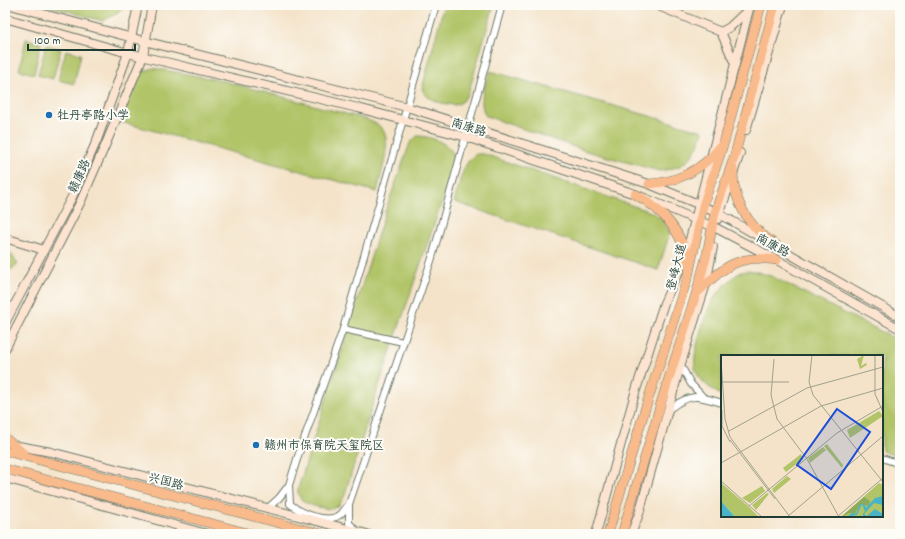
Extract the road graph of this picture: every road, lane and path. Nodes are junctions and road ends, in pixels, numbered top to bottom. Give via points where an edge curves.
1 (10, 5) edge
2 (138, 5) edge
3 (152, 5) edge
4 (436, 5) edge
5 (502, 5) edge
6 (656, 5) edge
7 (761, 5) edge
8 (775, 5) edge
9 (783, 5) edge
10 (749, 7) edge
11 (5, 18) edge
12 (721, 32) junction
13 (130, 37) junction
14 (144, 41) junction
15 (128, 53) junction
16 (143, 56) junction
17 (735, 64) junction
18 (407, 107) junction
19 (403, 121) junction
20 (469, 126) junction
21 (466, 137) junction
22 (725, 139) junction
23 (711, 158) junction
24 (734, 158) junction
25 (733, 178) junction
26 (649, 184) junction
27 (636, 194) junction
28 (701, 205) junction
29 (717, 213) junction
30 (698, 220) junction
31 (714, 228) junction
32 (5, 238) edge
33 (776, 245) junction
34 (44, 250) junction
35 (686, 255) junction
36 (777, 260) junction
37 (689, 274) junction
38 (706, 284) junction
39 (696, 294) junction
40 (900, 317) edge
41 (5, 323) edge
42 (343, 329) junction
43 (900, 329) edge
44 (403, 342) junction
45 (5, 349) edge
46 (681, 366) junction
47 (703, 397) junction
48 (721, 403) edge
49 (668, 410) junction
50 (7, 445) edge
51 (883, 458) edge
52 (900, 464) edge
53 (5, 469) edge
54 (5, 478) edge
55 (289, 485) junction
56 (349, 504) junction
57 (268, 508) junction
58 (358, 532) junction
59 (207, 534) edge
60 (251, 534) edge
61 (321, 534) edge
62 (367, 534) edge
63 (596, 534) edge
64 (608, 534) edge
65 (622, 534) edge
66 (631, 534) edge

1 - 13 main road, 南康路
2 - 13 main road, 赣康路
3 - 14 main road, 赣康路
4 - 18 street
5 - 20 street
6 - 12 main road
7 - 22 main road, 登峰大道
8 - 24 main road
9 - 25 main road
10 - 12 main road via 730,27
10 - 17 main road
11 - 15 main road, 南康路
12 - 17 main road
13 - 14 main road, 南康路
13 - 15 main road, 赣康路
14 - 16 main road, 赣康路
14 - 18 main road, 南康路
15 - 16 main road, 南康路
15 - 34 main road, 赣康路 via 97,140
16 - 19 main road, 南康路
16 - 45 main road, 赣康路 via 80,203
17 - 23 main road
18 - 19 street
18 - 20 main road, 南康路
19 - 21 main road, 南康路
19 - 42 street
20 - 21 street
20 - 26 main road, 南康路
21 - 27 main road, 南康路
21 - 44 street via 432,258
22 - 23 main road
22 - 28 main road, 登峰大道
23 - 26 main road via 684,176 667,182
23 - 28 main road
24 - 25 main road
24 - 29 main road
25 - 29 main road
25 - 33 main road via 738,200 745,215 759,232
26 - 28 main road, 南康路
27 - 30 main road, 南康路
27 - 35 main road via 667,219 678,235
28 - 29 main road, 南康路
28 - 30 main road, 登峰大道
29 - 31 main road
29 - 33 main road, 南康路
30 - 31 main road, 南康路
30 - 35 main road
30 - 37 main road, 登峰大道
31 - 36 main road, 南康路
31 - 38 main road
31 - 39 main road
32 - 34 main road
33 - 40 main road, 南康路
34 - 41 main road, 赣康路
35 - 37 main road
35 - 63 main road via 664,303
36 - 38 main road via 754,258 738,262 723,269
36 - 43 main road, 南康路
37 - 64 main road, 登峰大道
38 - 39 main road
38 - 46 main road
39 - 65 main road
42 - 44 street
42 - 55 street
44 - 56 street
46 - 47 street via 691,384
46 - 49 main road
47 - 48 street
47 - 49 street via 686,398
49 - 66 main road
50 - 57 main road via 51,452
50 - 61 main road, 兴国路 via 31,457
51 - 52 street
53 - 60 main road
54 - 59 main road
55 - 56 street via 290,504 312,515 330,518 340,514
55 - 57 street
56 - 58 street via 349,523
57 - 58 main road
58 - 62 main road

